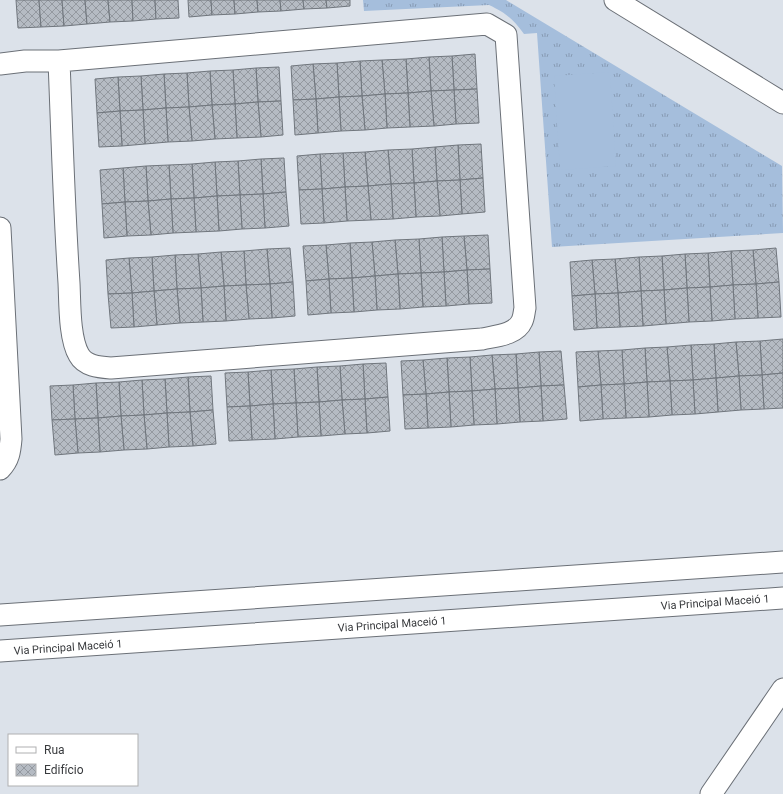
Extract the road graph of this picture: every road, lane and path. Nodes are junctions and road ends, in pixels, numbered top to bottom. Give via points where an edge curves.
1 (616, 0) edge
2 (59, 61) junction
3 (0, 64) edge
4 (783, 103) edge
5 (0, 228) edge
6 (0, 469) edge
7 (783, 562) edge
8 (783, 598) edge
9 (0, 616) edge
10 (0, 651) edge
11 (783, 689) edge
12 (712, 794) edge

1 - 4 street
2 - 2 street via 487,24 506,35 525,308 522,321 516,329 482,339 111,368 87,363 79,355 73,338 66,240
2 - 3 street
5 - 6 street via 11,438 10,452 6,463
7 - 9 street
8 - 10 street, Via Principal Maceió 1
11 - 12 street

